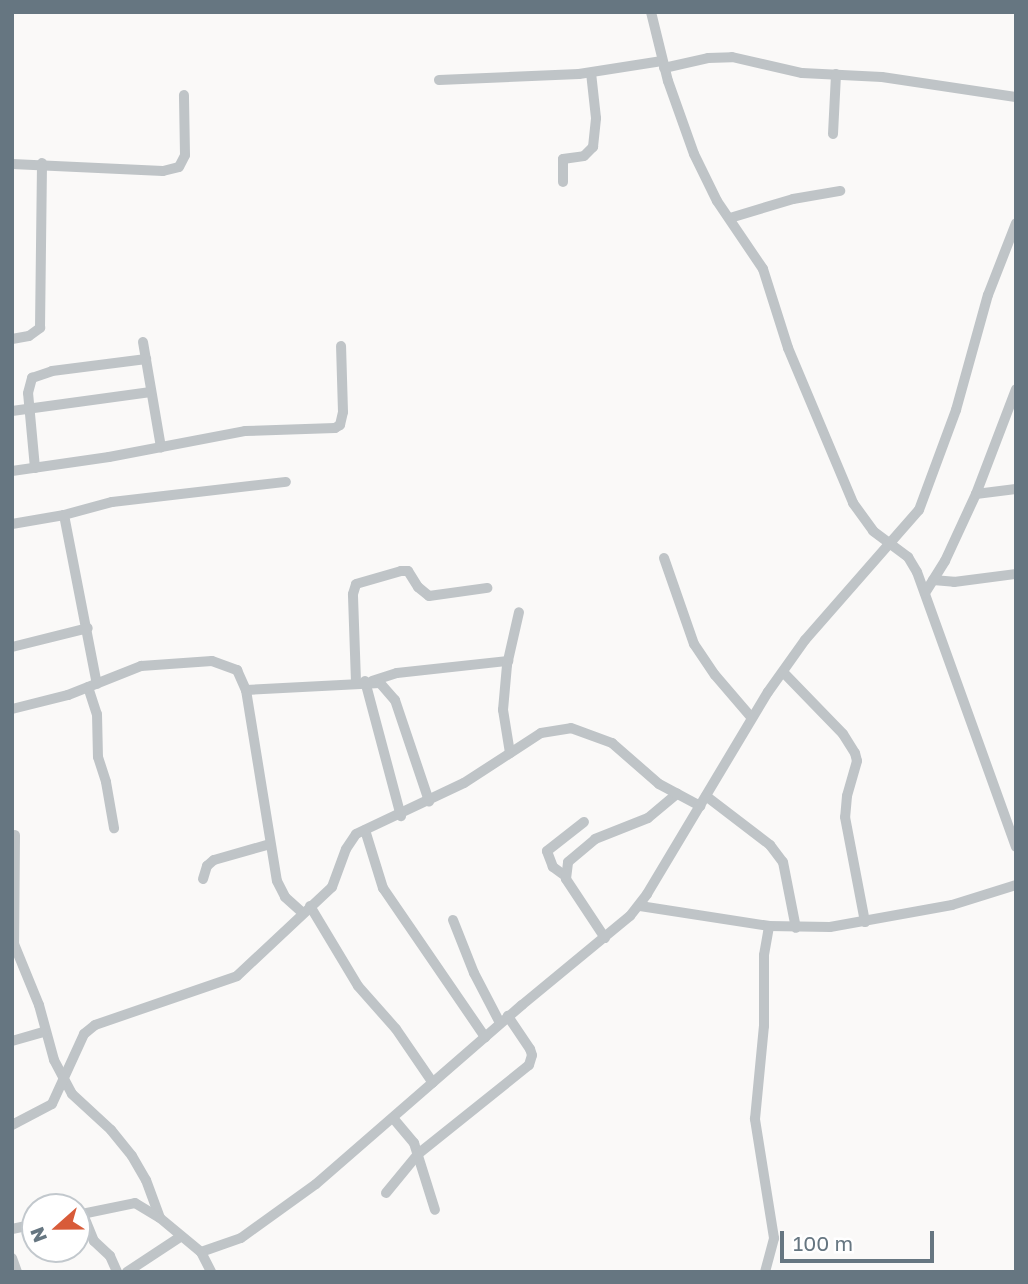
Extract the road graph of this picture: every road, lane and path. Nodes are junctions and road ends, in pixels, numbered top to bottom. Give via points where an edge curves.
1 (651, 12) edge
2 (663, 65) junction
3 (591, 73) junction
4 (836, 74) junction
5 (439, 80) dead end
6 (184, 95) dead end
7 (1016, 97) edge
8 (834, 134) dead end
9 (43, 163) junction
10 (12, 164) edge
11 (563, 182) dead end
12 (840, 191) dead end
13 (730, 218) junction
14 (1016, 223) edge
15 (12, 339) edge
16 (143, 342) dead end
17 (341, 346) dead end
18 (146, 359) junction
19 (1016, 388) edge
20 (151, 392) junction
21 (29, 408) junction
22 (12, 411) edge
23 (161, 447) junction
24 (36, 468) junction
25 (12, 471) edge
26 (286, 482) dead end
27 (1016, 489) edge
28 (976, 494) junction
29 (64, 515) junction
30 (12, 524) edge
31 (891, 545) junction
32 (664, 558) dead end
33 (1016, 574) edge
34 (933, 580) junction
35 (487, 588) dead end
36 (925, 593) junction
37 (519, 612) dead end
38 (88, 628) junction
39 (12, 648) edge
40 (508, 661) junction
41 (783, 671) junction
42 (364, 681) junction
43 (92, 685) junction
44 (246, 690) junction
45 (12, 709) edge
46 (751, 716) junction
47 (510, 753) junction
48 (677, 794) junction
49 (429, 801) junction
50 (703, 801) junction
51 (401, 816) junction
52 (584, 822) dead end
53 (114, 828) dead end
54 (365, 830) junction
55 (15, 835) dead end
56 (270, 844) junction
57 (1016, 847) edge
58 (564, 874) junction
59 (203, 879) dead end
60 (1016, 885) edge
61 (640, 906) junction
62 (307, 909) junction
63 (453, 920) dead end
64 (865, 922) junction
65 (769, 926) junction
66 (796, 928) junction
67 (605, 938) junction
68 (504, 1020) junction
69 (44, 1032) junction
70 (485, 1037) junction
71 (12, 1041) edge
72 (64, 1083) junction
73 (433, 1083) junction
74 (393, 1118) junction
75 (12, 1125) edge
76 (418, 1154) junction
77 (386, 1192) dead end
78 (435, 1210) dead end
79 (91, 1212) edge
80 (160, 1218) junction
81 (91, 1235) edge
82 (180, 1237) junction
83 (201, 1252) junction
84 (12, 1258) edge
85 (17, 1272) edge
86 (117, 1272) edge
87 (127, 1272) edge
88 (211, 1272) edge
89 (765, 1272) edge

1 - 2 street
2 - 3 street
2 - 4 street via 720,57 802,73
2 - 13 street via 694,154
3 - 5 street
3 - 11 street via 596,118 593,147 584,156 563,159
4 - 7 street
4 - 8 street
6 - 9 street via 185,155 179,167 163,171
9 - 10 street
9 - 15 street via 40,328
12 - 13 street
13 - 31 street via 763,269 788,348 853,503 873,531
14 - 31 street via 988,295 927,496
16 - 18 street
17 - 23 street via 343,412 335,428 245,431
18 - 20 street
18 - 21 street via 36,374 29,384
19 - 28 street
20 - 21 street
20 - 23 street
21 - 22 street
21 - 24 street
23 - 24 street
24 - 25 street
26 - 29 street via 112,502
27 - 28 street
28 - 34 street
29 - 30 street
29 - 38 street
31 - 36 street via 908,557
31 - 41 street via 815,628
32 - 46 street via 694,644
33 - 34 street via 954,582
34 - 36 street
35 - 42 street via 429,596 408,571 356,584 353,594
36 - 57 street
37 - 40 street
38 - 39 street
38 - 43 street
40 - 42 street
40 - 47 street via 503,720
41 - 46 street
41 - 64 street via 843,734 855,753 845,817
42 - 44 street
42 - 49 street via 380,683 395,700
42 - 51 street
43 - 44 street via 134,668 212,661 237,670
43 - 45 street
43 - 53 street via 98,757
44 - 56 street
46 - 50 street
47 - 48 street via 551,729 580,730 623,749
47 - 49 street
48 - 50 street
48 - 58 street via 648,818 595,839 573,857
49 - 51 street
50 - 61 street
50 - 66 street via 770,845 783,862
51 - 54 street
52 - 58 street via 547,851 553,867
54 - 62 street via 351,840 332,887
54 - 70 street via 383,888
55 - 69 street via 14,944 39,1004
56 - 59 street via 214,860
56 - 62 street via 280,888
58 - 67 street
60 - 64 street via 960,903
61 - 65 street
61 - 67 street
62 - 72 street via 229,981 94,1025 84,1034
62 - 73 street
63 - 68 street via 468,961
64 - 66 street
65 - 66 street
65 - 89 street via 755,1119 774,1238
67 - 68 street
68 - 70 street
68 - 76 street via 530,1049 529,1065
69 - 71 street
69 - 72 street
70 - 73 street
72 - 75 street via 44,1111
72 - 80 street via 126,1148 146,1180
73 - 74 street
74 - 76 street
74 - 83 street via 269,1220 230,1244
76 - 77 street
76 - 78 street
79 - 80 street via 135,1203
80 - 82 street
81 - 86 street via 110,1256
82 - 83 street
82 - 87 street
83 - 88 street
84 - 85 street

